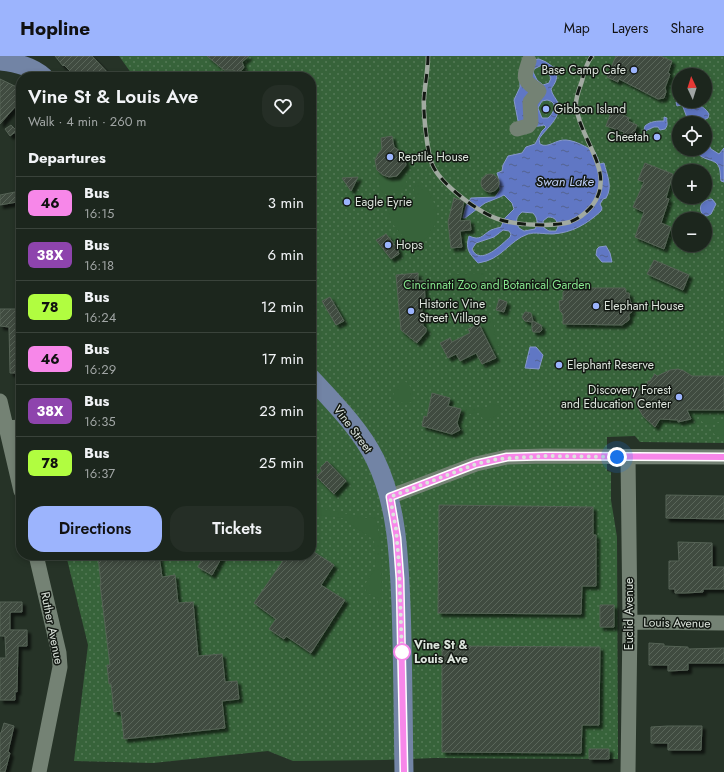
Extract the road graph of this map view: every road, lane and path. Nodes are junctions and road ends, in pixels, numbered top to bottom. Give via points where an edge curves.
1 (11, 60) edge
2 (529, 61) dead end
3 (37, 72) edge
4 (517, 129) dead end
5 (316, 384) edge
6 (0, 401) edge
7 (14, 427) edge
8 (16, 445) edge
9 (628, 457) junction
10 (724, 457) edge
11 (390, 497) junction
12 (37, 560) edge
13 (630, 622) junction
14 (724, 623) edge
15 (39, 772) edge
16 (404, 772) edge
17 (628, 772) edge

1 - 3 main road
2 - 4 street via 525,78 527,83 539,91 530,102 531,122 528,126
5 - 11 main road, Vine Street via 368,447
6 - 7 street
7 - 8 street
9 - 10 street
9 - 11 street via 507,457 476,464
9 - 13 street, Euclid Avenue
11 - 16 main road, Vine Street via 400,579
12 - 15 street, Ruther Avenue via 60,667
13 - 14 street, Louis Avenue
13 - 17 street, Euclid Avenue

